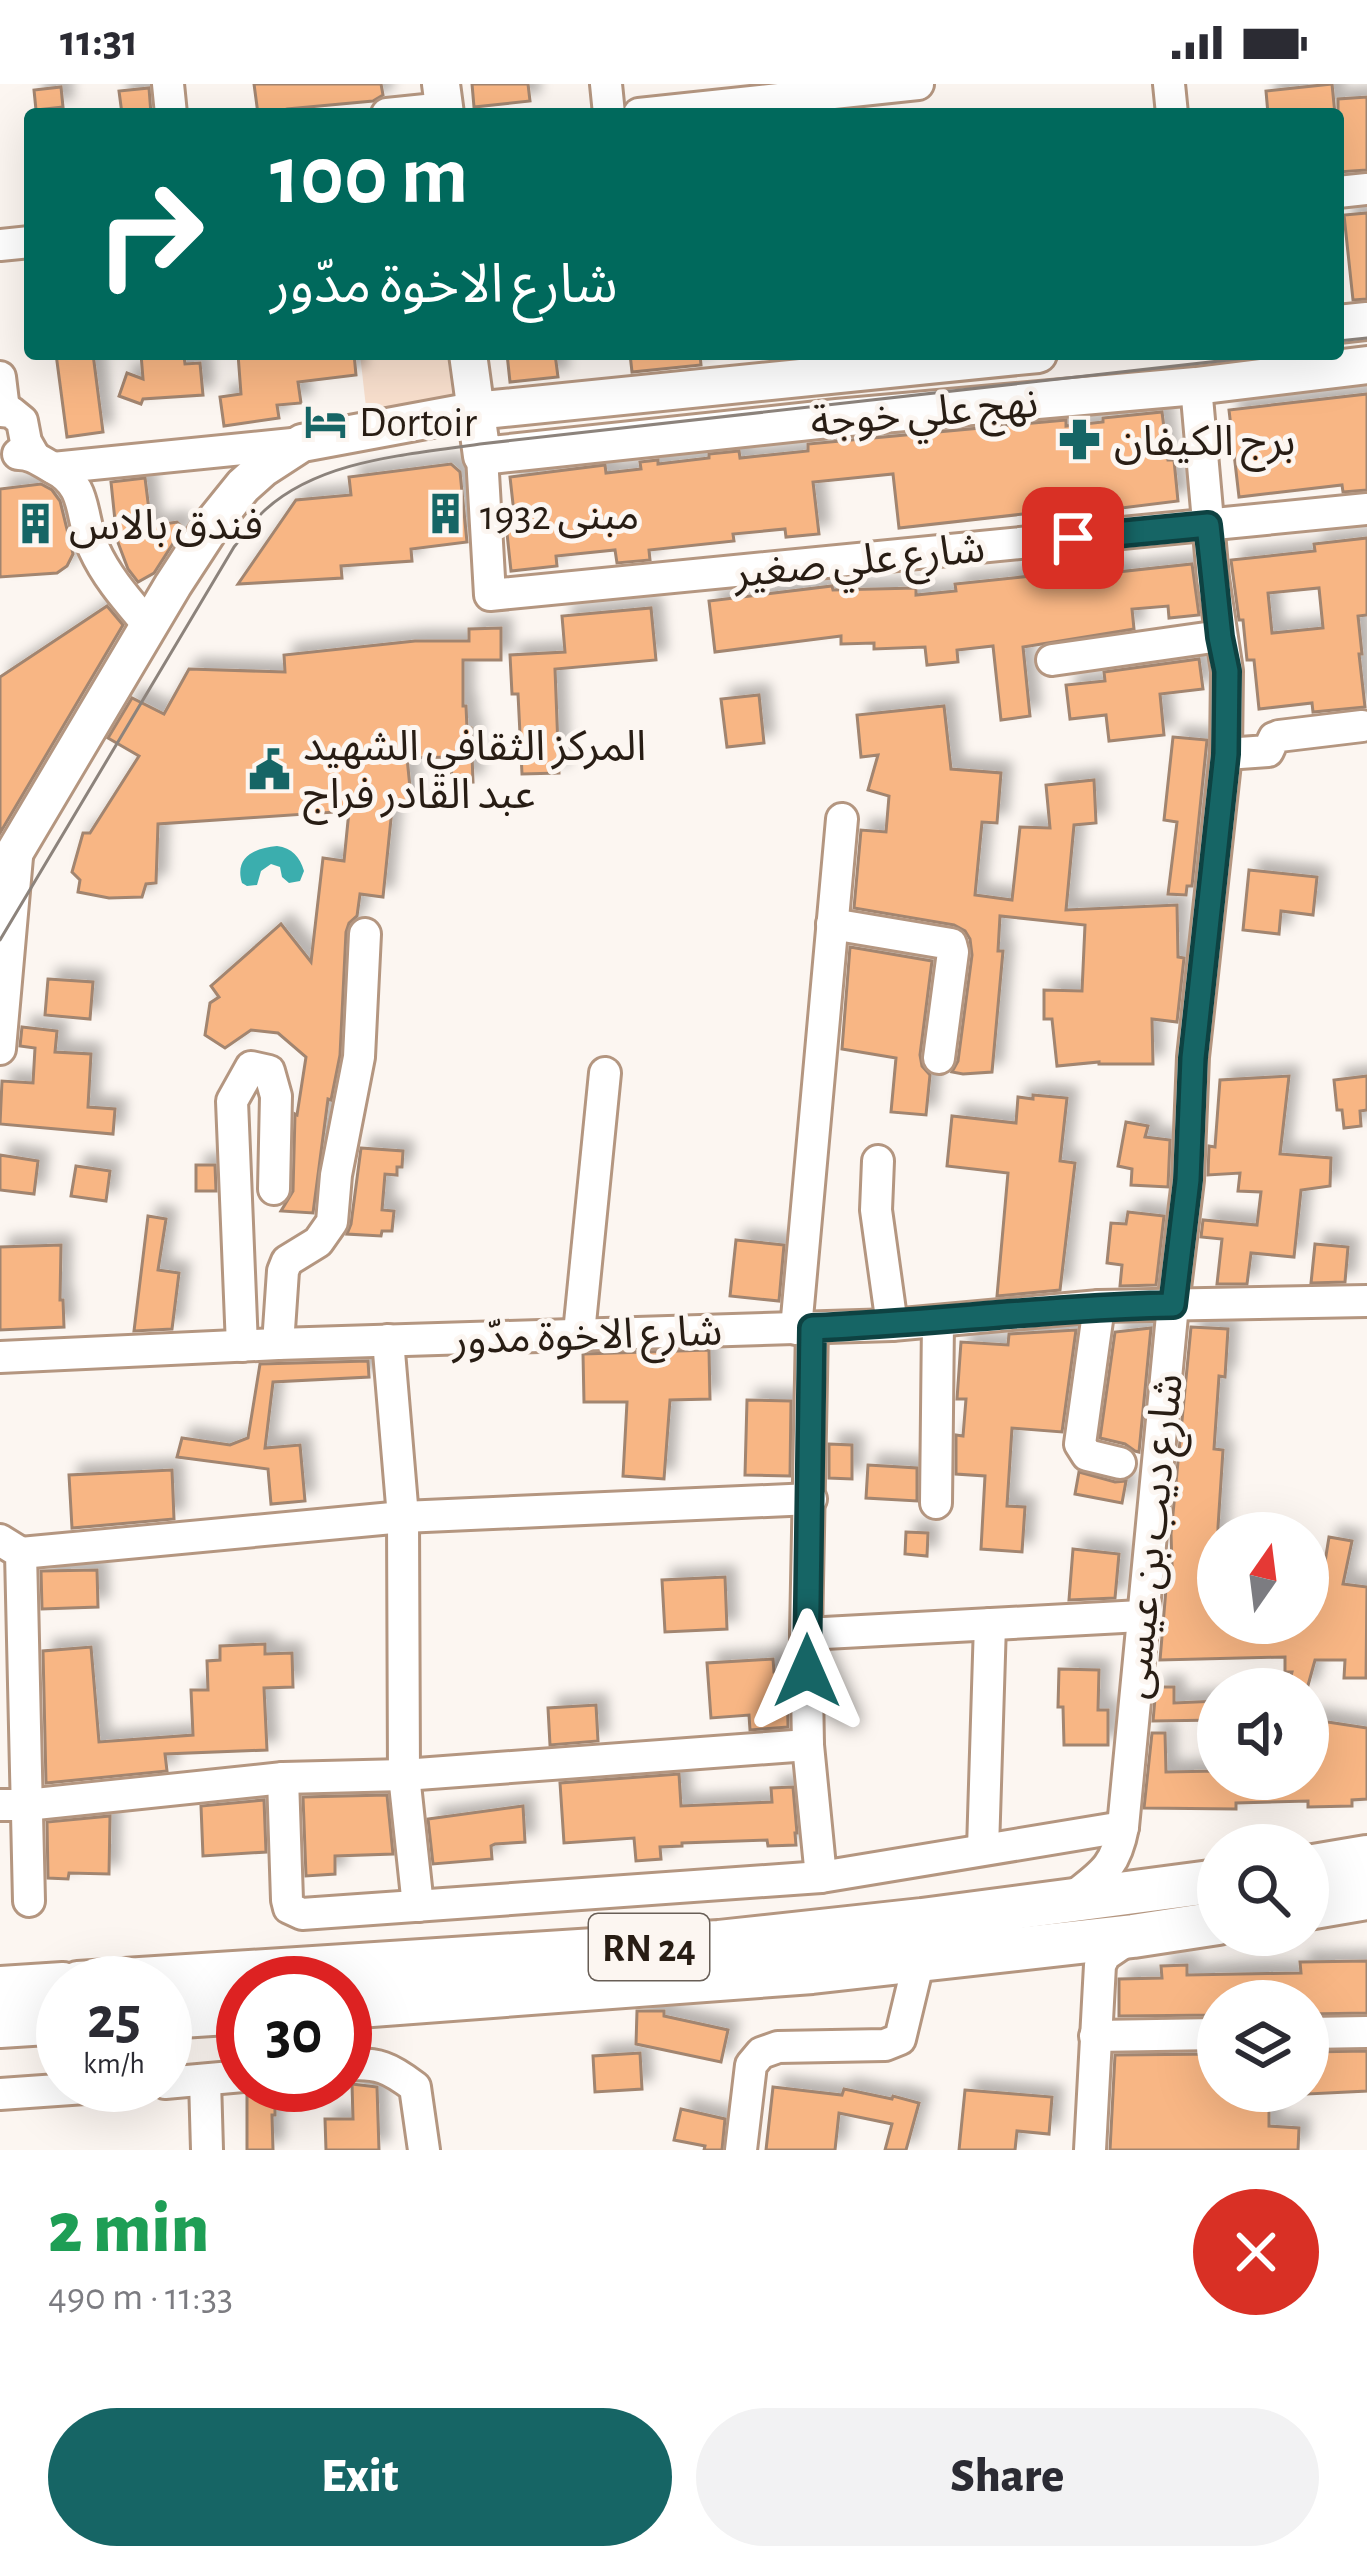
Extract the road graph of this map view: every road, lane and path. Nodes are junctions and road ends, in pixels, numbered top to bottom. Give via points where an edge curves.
1 (918, 84) edge
2 (695, 108) edge
3 (469, 360) edge
4 (979, 360) edge
5 (1367, 365) edge
6 (0, 377) edge
7 (1196, 386) junction
8 (2, 411) edge
9 (474, 411) junction
10 (302, 443) junction
11 (26, 456) edge
12 (482, 456) junction
13 (1367, 509) edge
14 (1208, 525) junction
15 (149, 626) junction
16 (1220, 637) junction
17 (1052, 660) dead end
18 (1362, 726) dead end
19 (1226, 754) junction
20 (842, 819) dead end
21 (9, 861) edge
22 (832, 924) junction
23 (365, 934) dead end
24 (0, 1048) edge
25 (939, 1058) dead end
26 (605, 1073) dead end
27 (878, 1161) dead end
28 (274, 1189) dead end
29 (1367, 1301) edge
30 (1173, 1305) junction
31 (1100, 1306) junction
32 (938, 1321) junction
33 (892, 1325) junction
34 (804, 1329) junction
35 (579, 1333) junction
36 (388, 1340) junction
37 (278, 1343) junction
38 (242, 1346) junction
39 (0, 1357) edge
40 (1120, 1463) dead end
41 (811, 1499) junction
42 (936, 1504) dead end
43 (403, 1517) junction
44 (10, 1547) edge
45 (1142, 1616) junction
46 (990, 1624) junction
47 (806, 1634) junction
48 (808, 1745) junction
49 (404, 1775) junction
50 (283, 1778) junction
51 (13, 1805) edge
52 (1123, 1827) junction
53 (983, 1849) junction
54 (1367, 1857) edge
55 (1329, 1863) edge
56 (820, 1876) junction
57 (1197, 1879) edge
58 (1197, 1883) edge
59 (1367, 1898) edge
60 (29, 1900) dead end
61 (1069, 1901) junction
62 (418, 1906) junction
63 (1329, 1906) edge
64 (1329, 1914) edge
65 (1367, 1920) edge
66 (1197, 1926) edge
67 (1133, 1936) junction
68 (1022, 1947) junction
69 (919, 1960) junction
70 (192, 1976) edge
71 (372, 2005) edge
72 (36, 2024) edge
73 (0, 2026) edge
74 (1095, 2028) junction
75 (1367, 2032) edge
76 (1197, 2033) edge
77 (1329, 2033) edge
78 (372, 2065) edge
79 (216, 2079) edge
80 (205, 2080) junction
81 (192, 2081) edge
82 (36, 2091) edge
83 (0, 2094) edge
84 (207, 2150) edge
85 (424, 2150) edge
86 (741, 2150) edge
87 (1090, 2150) edge

1 - 2 street
3 - 9 main road
4 - 9 main road, نهج علي خوجة
5 - 7 main road, نهج علي خوجة
6 - 8 street
7 - 12 main road, نهج علي خوجة
7 - 14 street, شارع ديب بن عيسى
8 - 11 street via 26,428
9 - 10 main road, نهج علي خوجة
9 - 12 main road
10 - 11 street
10 - 15 main road via 243,486
11 - 15 street via 66,473 77,488 92,545
12 - 14 street, شارع علي صغير via 490,595
13 - 14 street, شارع علي صغير
14 - 16 street, شارع ديب بن عيسى
15 - 21 main road
16 - 17 street
16 - 19 street, شارع ديب بن عيسى
18 - 19 street via 1279,736 1268,752
19 - 30 street, شارع ديب بن عيسى
20 - 22 street
21 - 24 street
22 - 25 street via 951,944
22 - 34 street
23 - 37 street via 359,1057 332,1222 287,1261
26 - 35 street
27 - 33 street via 876,1210
28 - 38 street via 276,1096 269,1071 250,1067 232,1101
29 - 30 street, شارع الاخوة مدّور
30 - 31 street, شارع الاخوة مدّور
30 - 45 street, شارع ديب بن عيسى
31 - 32 street, شارع الاخوة مدّور
31 - 40 street via 1080,1444 1087,1455
32 - 33 street, شارع الاخوة مدّور
32 - 42 street
33 - 34 street, شارع الاخوة مدّور
34 - 35 street, شارع الاخوة مدّور
34 - 41 street
35 - 36 street, شارع الاخوة مدّور
36 - 37 street, شارع الاخوة مدّور
36 - 43 street
37 - 38 street, شارع الاخوة مدّور
38 - 39 street, شارع الاخوة مدّور
41 - 43 street
41 - 47 street
43 - 44 street
43 - 49 street
44 - 51 street
45 - 46 street
45 - 52 street, شارع ديب بن عيسى
46 - 47 street
46 - 53 street
47 - 48 street
48 - 49 street
48 - 56 street
49 - 50 street
49 - 62 street
50 - 51 street
50 - 62 street via 290,1908 302,1914
51 - 60 street
52 - 53 street
52 - 57 street via 1130,1863 1157,1878
52 - 61 street via 1117,1856
53 - 56 street
54 - 55 highway
56 - 62 street
58 - 61 highway, RN 24
59 - 63 highway
61 - 70 highway, RN 24 via 719,1942
64 - 65 highway
66 - 67 highway, RN 24
67 - 68 highway, RN 24
67 - 74 street via 1100,1965
68 - 69 highway, RN 24
68 - 74 street via 1075,1964
69 - 71 highway, RN 24
69 - 86 street via 900,2039 761,2053 751,2065
72 - 73 highway
74 - 76 street
74 - 87 street
75 - 77 street
78 - 85 street via 392,2068 415,2087
79 - 80 street
80 - 81 street
80 - 84 street
82 - 83 street

